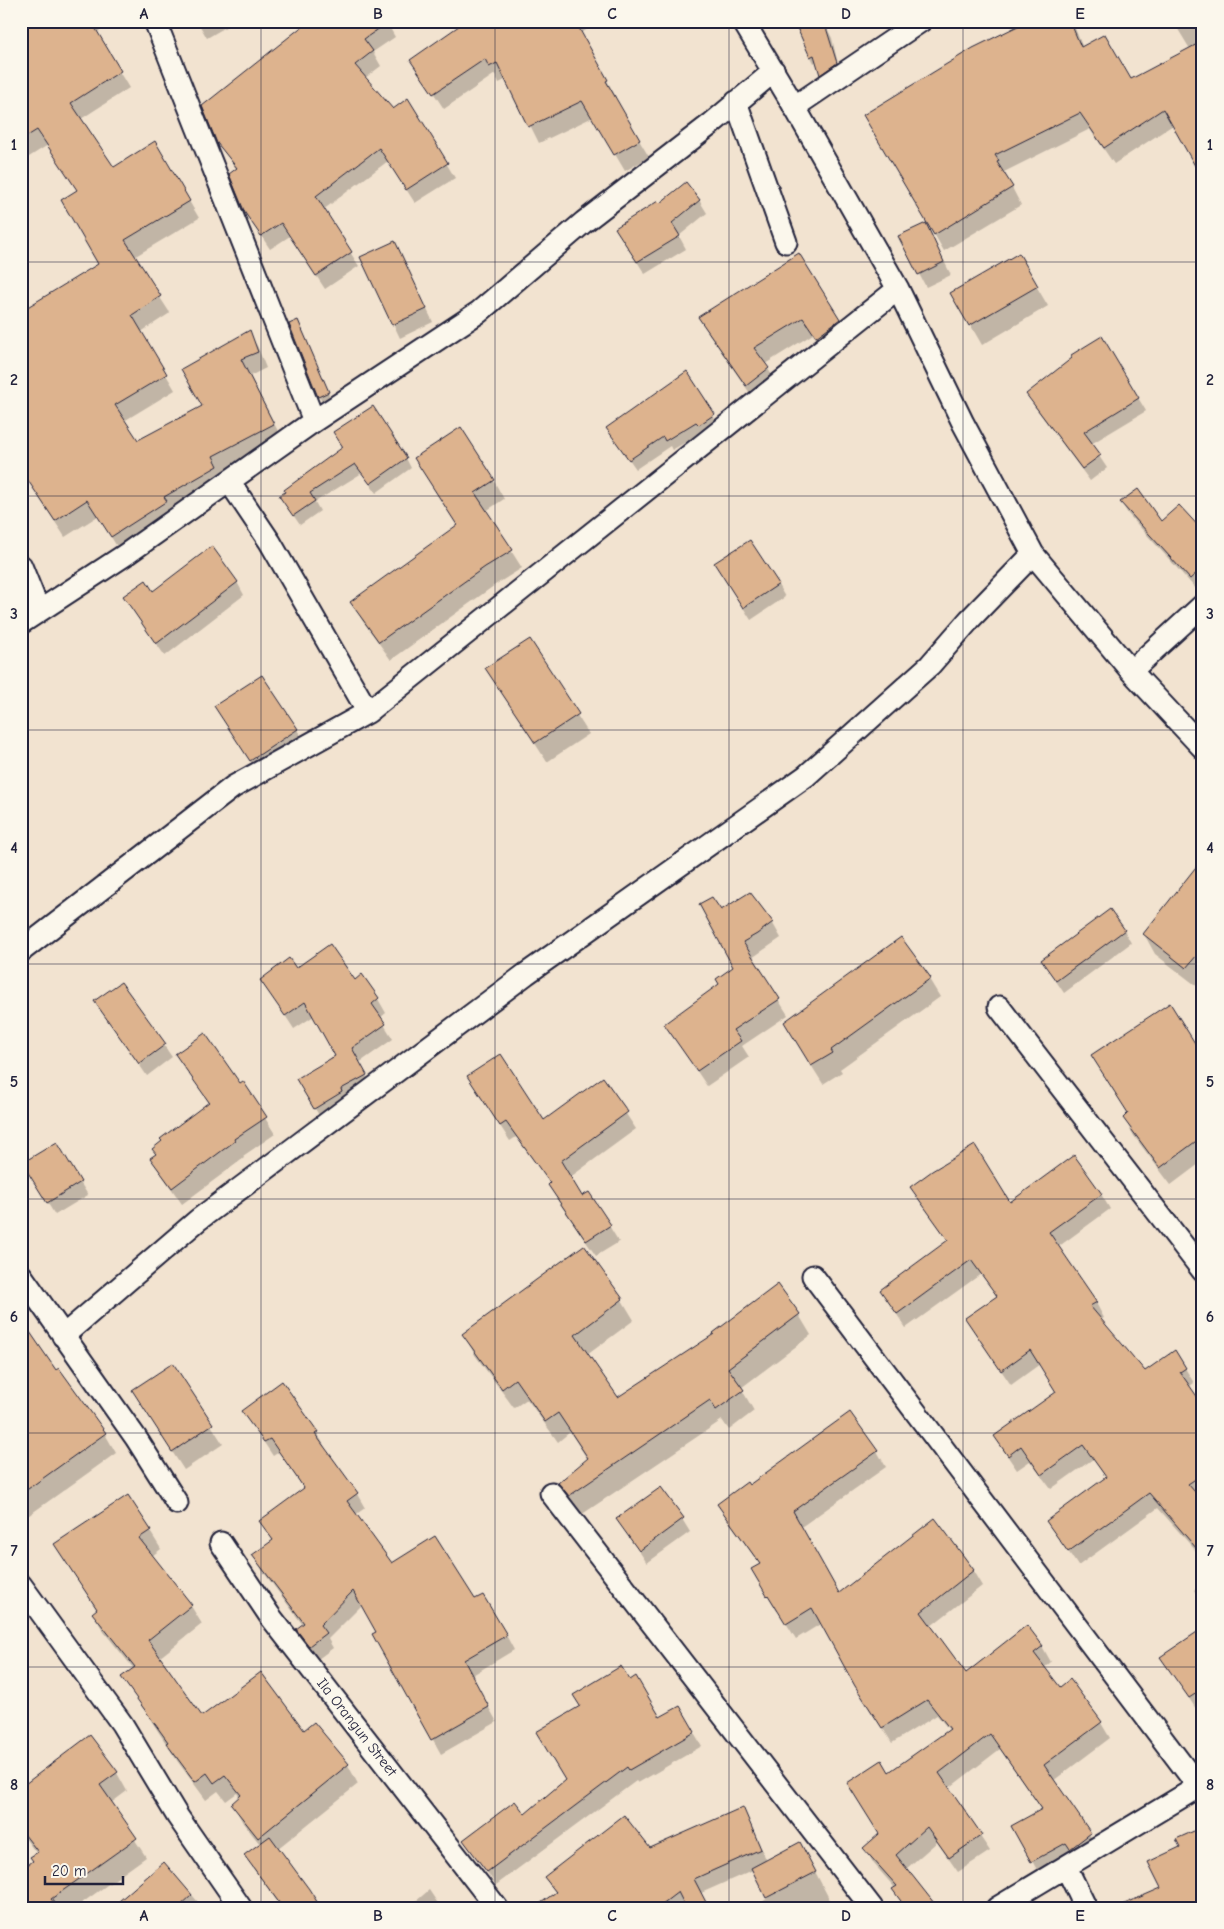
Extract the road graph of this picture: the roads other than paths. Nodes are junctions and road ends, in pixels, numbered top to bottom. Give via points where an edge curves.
1 (155, 21) edge
2 (744, 21) edge
3 (921, 21) edge
4 (774, 71) junction
5 (736, 102) junction
6 (794, 107) junction
7 (786, 242) dead end
8 (898, 289) junction
9 (314, 421) junction
10 (229, 480) junction
11 (1033, 554) junction
12 (21, 566) edge
13 (1203, 605) edge
14 (39, 611) junction
15 (21, 623) edge
16 (1130, 671) junction
17 (368, 712) junction
18 (1203, 748) edge
19 (21, 951) edge
20 (999, 1007) dead end
21 (1203, 1271) edge
22 (21, 1275) edge
23 (813, 1276) dead end
24 (63, 1336) junction
25 (552, 1493) dead end
26 (177, 1503) dead end
27 (222, 1543) dead end
28 (21, 1584) edge
29 (1200, 1785) edge
30 (1066, 1867) junction
31 (241, 1908) edge
32 (497, 1908) edge
33 (872, 1908) edge
34 (997, 1908) edge
35 (1086, 1908) edge

1 - 9 street
2 - 4 street
3 - 6 street
4 - 5 street
4 - 6 street
5 - 7 street
5 - 9 street via 584,222 479,312
6 - 8 street
8 - 11 street via 963,423
8 - 17 street
9 - 10 street
10 - 14 street via 125,555
10 - 17 street via 270,542
11 - 16 street
11 - 24 street via 930,665 806,776 526,974 206,1214
12 - 14 street
13 - 16 street
14 - 15 street
16 - 18 street
17 - 19 street via 233,787
20 - 21 street
22 - 24 street
23 - 29 street
24 - 26 street via 136,1438
25 - 33 street
27 - 32 street, Ila Orangun Street via 270,1616
28 - 31 street via 122,1724 178,1817
29 - 30 street
30 - 34 street
30 - 35 street

